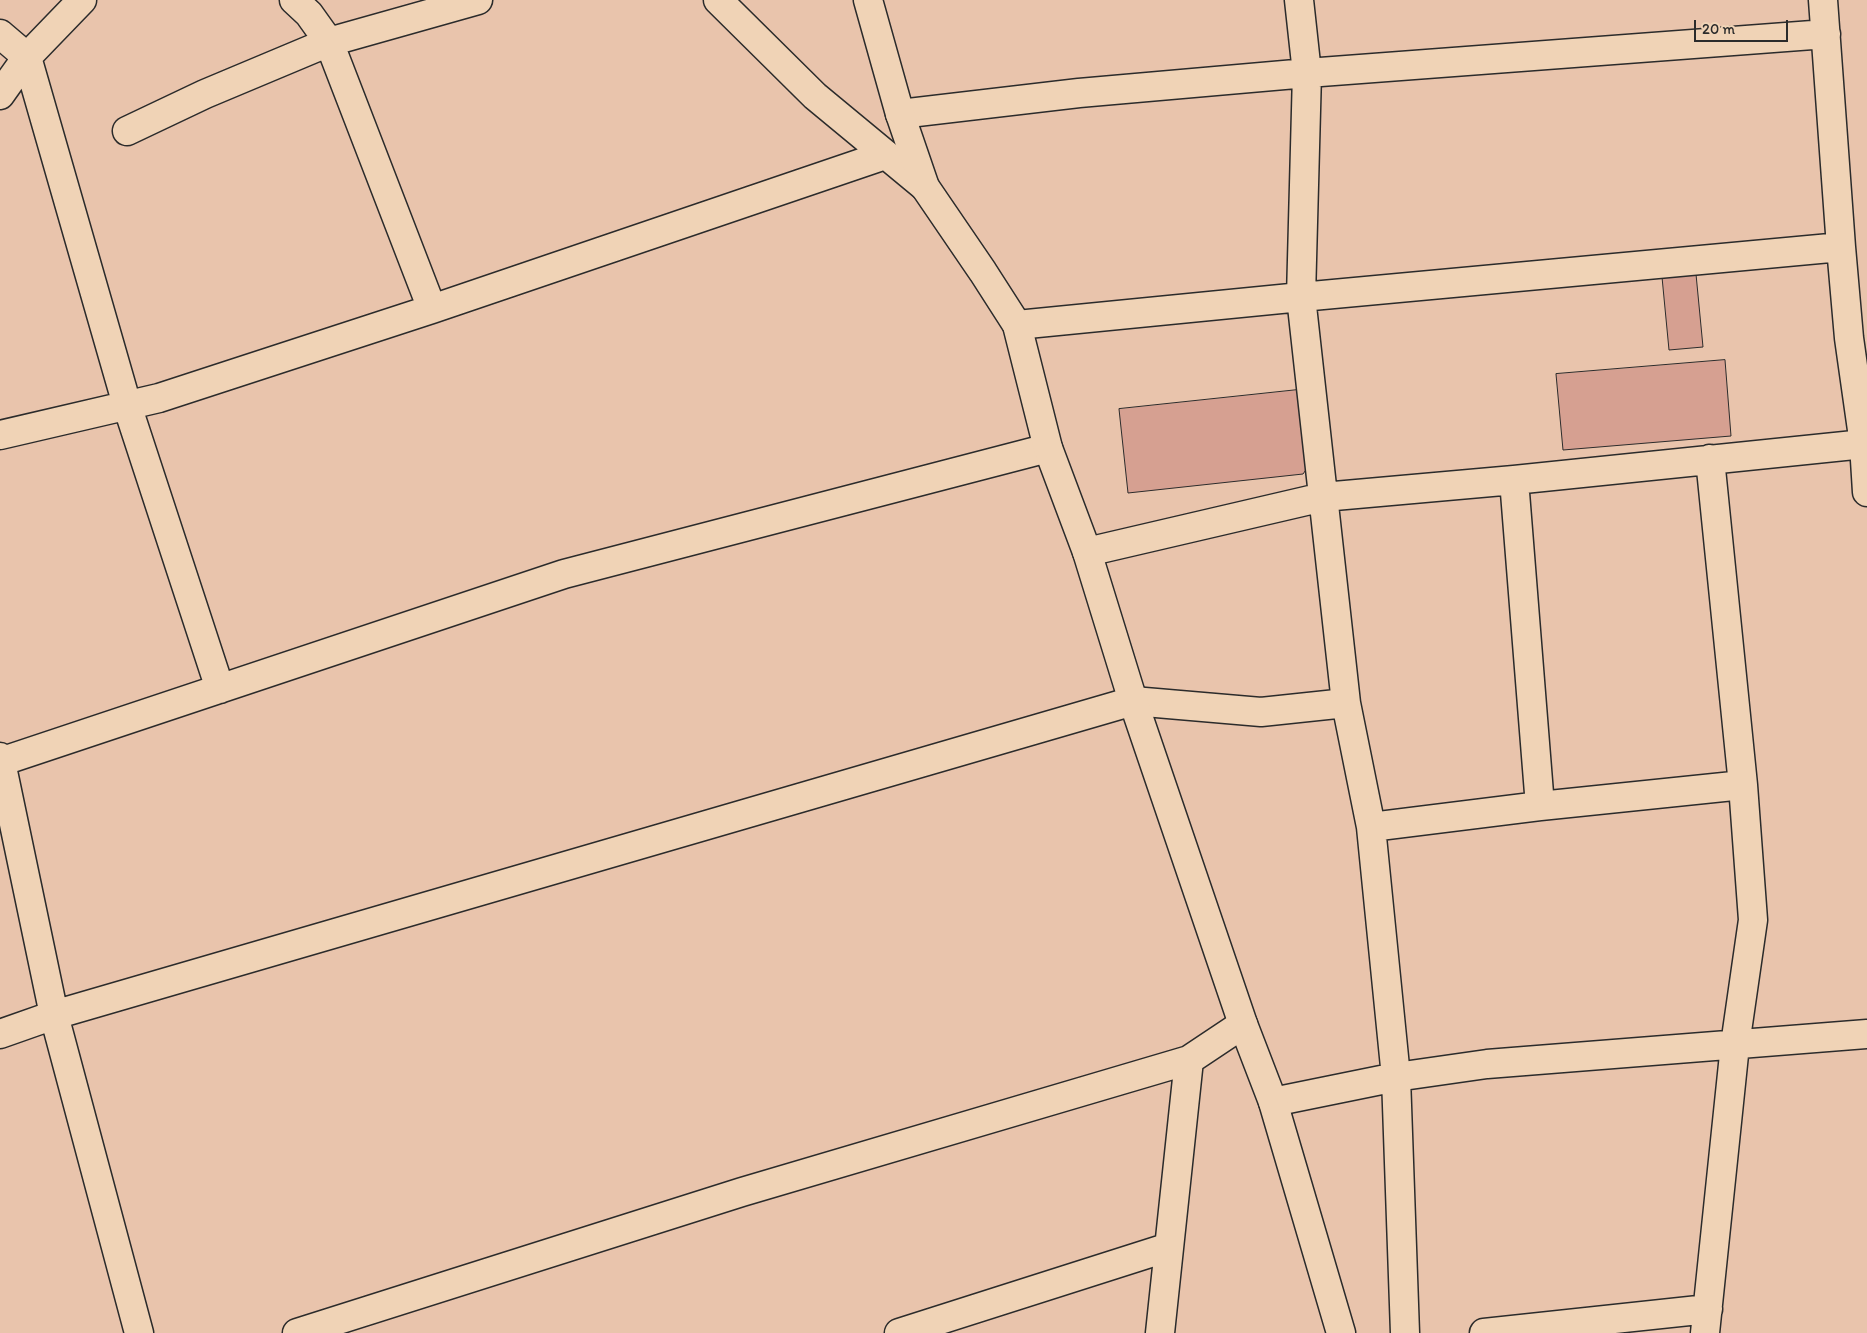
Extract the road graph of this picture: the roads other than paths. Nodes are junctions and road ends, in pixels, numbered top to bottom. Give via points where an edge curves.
1 (82, 0) edge
2 (294, 0) edge
3 (478, 0) edge
4 (718, 0) edge
5 (868, 0) edge
6 (1299, 0) edge
7 (1823, 0) edge
8 (0, 34) edge
9 (1826, 34) junction
10 (329, 42) junction
11 (27, 57) junction
12 (1307, 74) junction
13 (0, 95) edge
14 (900, 114) junction
15 (127, 131) dead end
16 (885, 155) junction
17 (925, 187) junction
18 (1840, 247) junction
19 (1301, 297) junction
20 (432, 310) junction
21 (1017, 325) junction
22 (127, 405) junction
23 (0, 435) edge
24 (1864, 444) junction
25 (1048, 448) junction
26 (1710, 459) junction
27 (1514, 480) junction
28 (1867, 492) edge
29 (1323, 497) junction
30 (1087, 552) junction
31 (220, 689) junction
32 (1133, 701) junction
33 (1346, 703) junction
34 (0, 760) edge
35 (1743, 785) junction
36 (1540, 806) junction
37 (1371, 828) junction
38 (54, 1015) junction
39 (1243, 1024) junction
40 (0, 1034) edge
41 (1867, 1034) edge
42 (1735, 1045) junction
43 (1189, 1060) junction
44 (1396, 1077) junction
45 (1272, 1102) junction
46 (1169, 1247) junction
47 (1707, 1321) edge
48 (140, 1333) edge
49 (297, 1333) edge
50 (899, 1333) edge
51 (1160, 1333) edge
52 (1341, 1333) edge
53 (1405, 1333) edge
54 (1484, 1333) edge

1 - 11 street
2 - 10 street via 309,14
3 - 10 street
4 - 16 street via 815,96
5 - 14 street
6 - 12 street
7 - 9 street
8 - 11 street
9 - 12 street
9 - 18 street
10 - 15 street
10 - 20 street
11 - 13 street
11 - 22 street
12 - 14 street via 1079,93
12 - 19 street
14 - 17 street
16 - 17 street
16 - 20 street
17 - 21 street
18 - 19 street
18 - 24 street
19 - 21 street
19 - 29 street
20 - 22 street via 159,398
21 - 25 street
22 - 23 street
22 - 31 street
24 - 26 street
24 - 28 street
25 - 30 street
25 - 31 street via 564,574
26 - 27 street
26 - 35 street
27 - 29 street
27 - 36 street
29 - 30 street
29 - 33 street
30 - 32 street
31 - 34 street
32 - 33 street via 1261,712
32 - 38 street
32 - 39 street
33 - 37 street
34 - 38 street
35 - 36 street
35 - 42 street via 1753,920
36 - 37 street
37 - 44 street
38 - 40 street
38 - 48 street
39 - 43 street
39 - 45 street
41 - 42 street
42 - 44 street via 1487,1064
42 - 47 street
43 - 46 street
43 - 49 street via 742,1192
44 - 45 street
44 - 53 street
45 - 52 street
46 - 50 street
46 - 51 street
47 - 54 street

